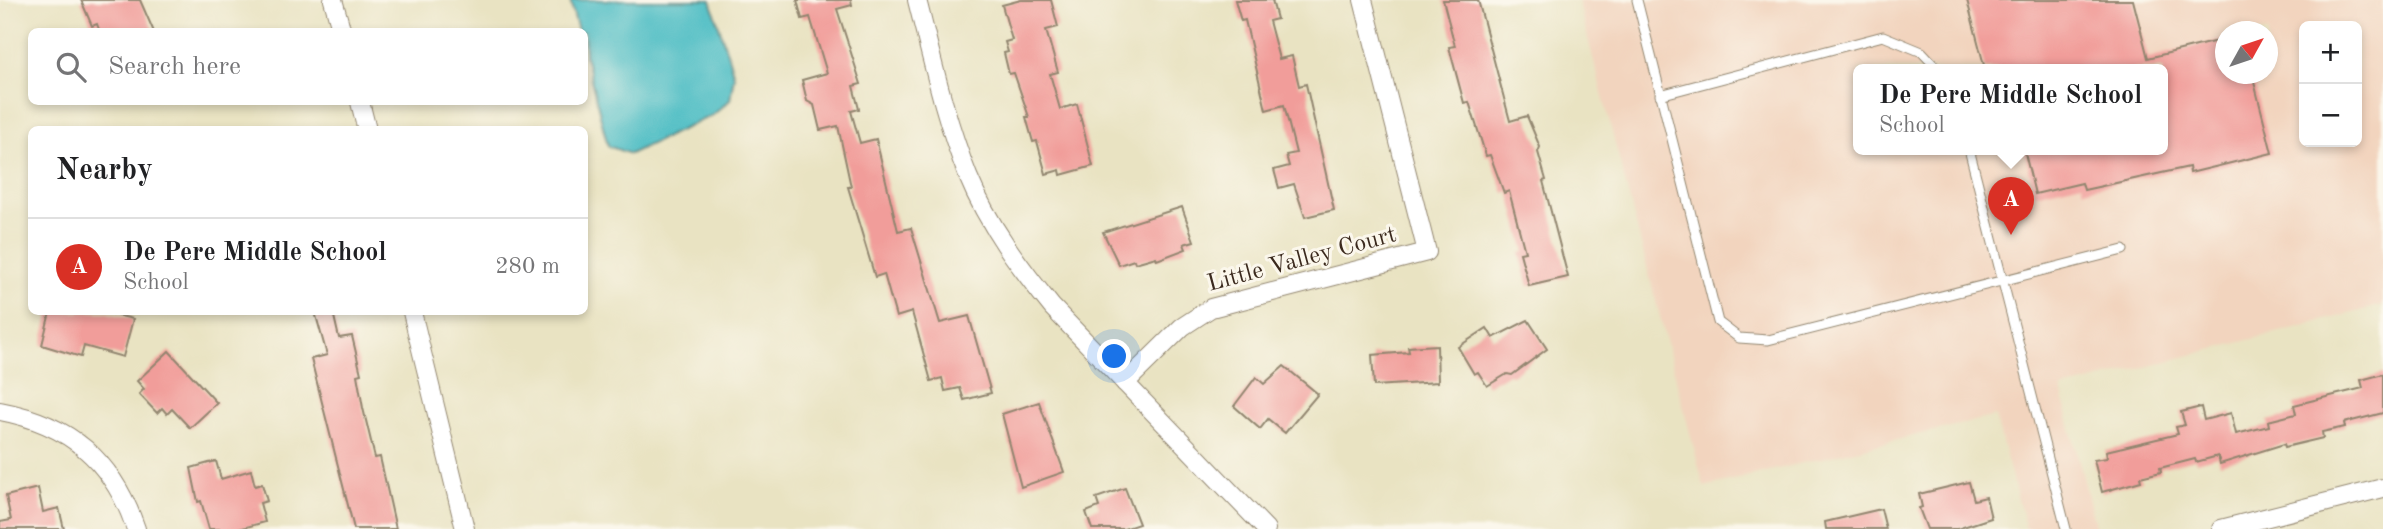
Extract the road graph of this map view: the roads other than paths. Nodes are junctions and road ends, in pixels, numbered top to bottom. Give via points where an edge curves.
1 (333, 0) edge
2 (917, 0) edge
3 (1363, 0) edge
4 (1637, 0) edge
5 (340, 28) edge
6 (1933, 64) edge
7 (1660, 95) junction
8 (361, 105) edge
9 (366, 126) edge
10 (1971, 155) edge
11 (2123, 250) dead end
12 (2003, 283) junction
13 (413, 315) edge
14 (1125, 383) junction
15 (0, 411) edge
16 (2383, 488) edge
17 (2282, 522) edge
18 (136, 529) edge
19 (465, 529) edge
20 (1266, 529) edge
21 (2066, 529) edge
22 (2221, 529) edge

1 - 5 street
2 - 14 street via 948,122 992,224 1052,307
3 - 14 street, Little Valley Court via 1427,252 1211,308 1182,327
4 - 7 lane
6 - 7 lane via 1922,52 1883,36
7 - 12 lane via 1718,322 1739,338 1768,340
8 - 9 street
10 - 12 lane
11 - 12 lane
12 - 21 lane
13 - 19 street
14 - 20 street
15 - 18 street via 52,426 87,450 115,481
16 - 17 street
17 - 22 street

